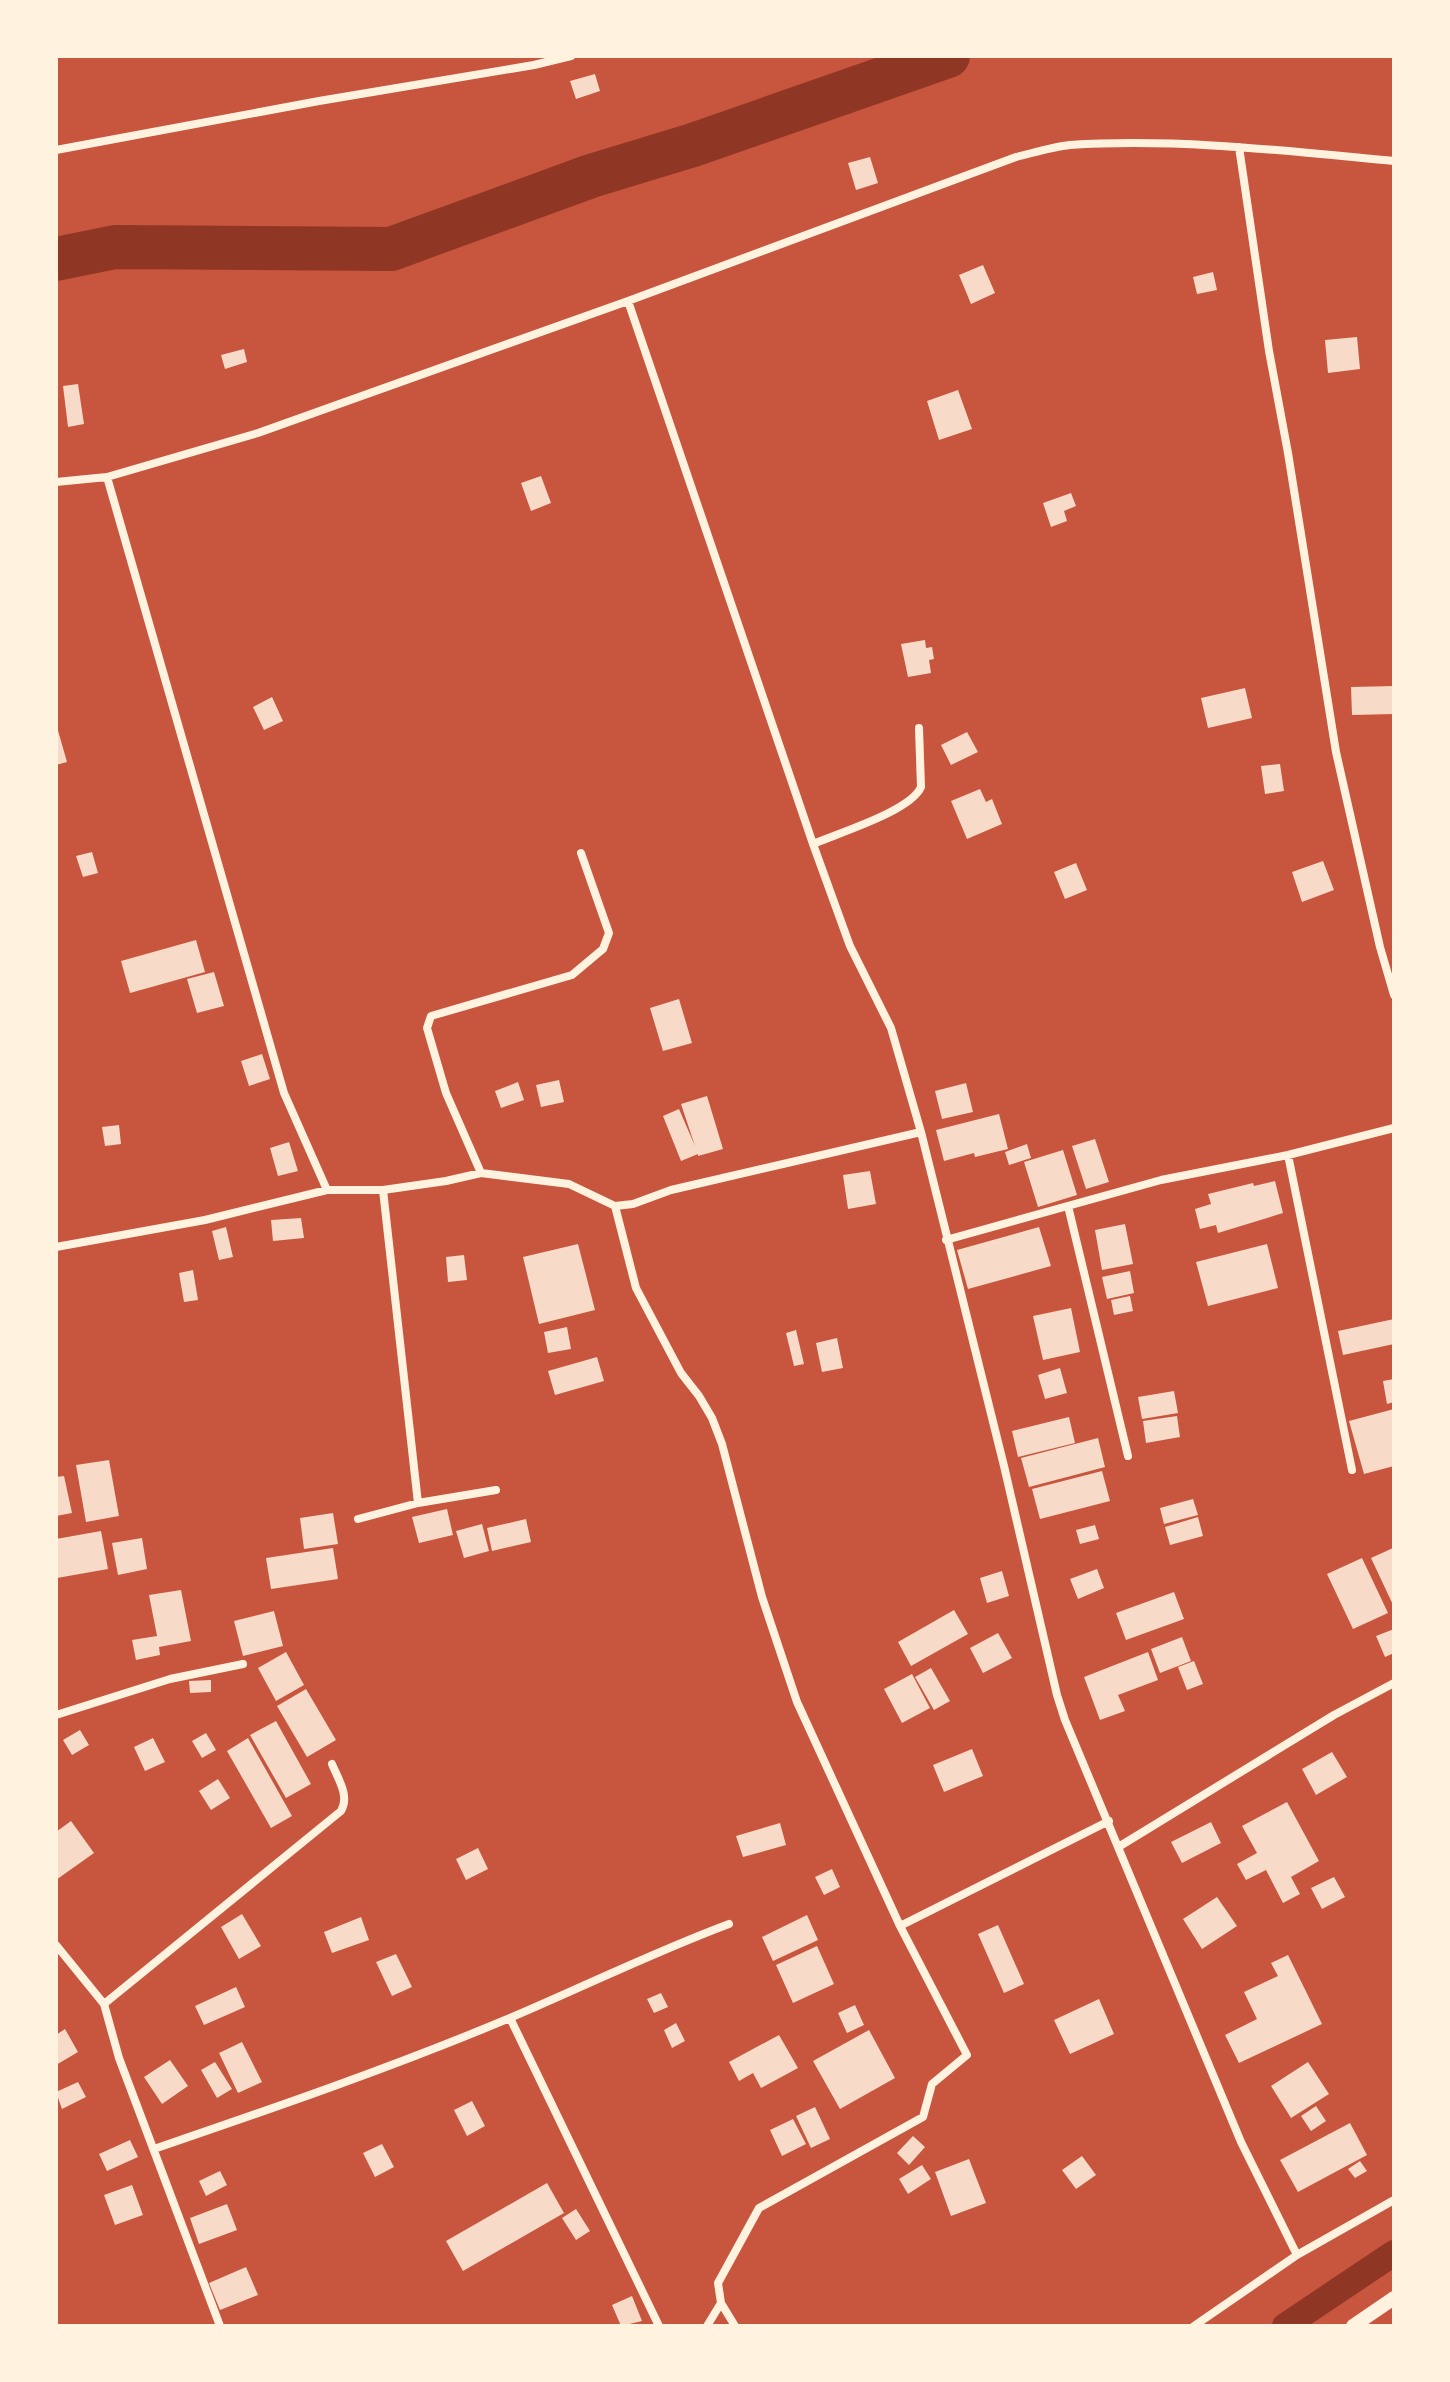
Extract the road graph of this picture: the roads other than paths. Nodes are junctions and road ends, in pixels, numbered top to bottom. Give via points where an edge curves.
1 (571, 56) edge
2 (1239, 147) junction
3 (56, 150) edge
4 (1394, 161) edge
5 (628, 301) junction
6 (107, 477) junction
7 (56, 482) edge
8 (919, 728) dead end
9 (813, 844) junction
10 (581, 853) dead end
11 (1394, 995) edge
12 (1394, 1128) edge
13 (921, 1132) junction
14 (1288, 1155) junction
15 (481, 1173) junction
16 (327, 1190) junction
17 (383, 1190) junction
18 (615, 1206) junction
19 (1068, 1206) junction
20 (946, 1240) junction
21 (56, 1247) edge
22 (1128, 1456) dead end
23 (1352, 1470) dead end
24 (496, 1490) dead end
25 (418, 1503) junction
26 (358, 1519) dead end
27 (243, 1664) dead end
28 (1394, 1683) edge
29 (56, 1715) edge
30 (332, 1764) dead end
31 (1109, 1821) junction
32 (1120, 1846) junction
33 (729, 1924) dead end
34 (900, 1926) junction
35 (56, 1945) edge
36 (104, 2004) junction
37 (510, 2018) junction
38 (154, 2149) junction
39 (1394, 2200) edge
40 (1297, 2255) junction
41 (1394, 2298) edge
42 (721, 2303) junction
43 (220, 2326) edge
44 (659, 2326) edge
45 (707, 2326) edge
46 (735, 2326) edge
47 (1194, 2326) edge
48 (1353, 2326) edge

1 - 3 street
2 - 4 street
2 - 5 street via 1067,145 1016,157
2 - 11 street via 1336,752
5 - 6 street via 258,433
5 - 9 street
6 - 7 street
6 - 16 street via 284,1093
8 - 9 street via 918,795
9 - 13 street via 850,946 891,1028
10 - 15 street via 609,933 603,949 572,975 431,1016 427,1028 446,1093
12 - 14 street
13 - 18 street
13 - 20 street
14 - 19 street via 1161,1180
14 - 23 street
15 - 17 street
15 - 18 street via 569,1184
16 - 17 street
16 - 21 street via 205,1220
17 - 25 street
18 - 34 street via 636,1288 722,1444 762,1597 797,1702
19 - 20 street
19 - 22 street
20 - 31 street via 1057,1695
24 - 25 street
25 - 26 street
27 - 29 street via 170,1679
28 - 32 street
30 - 36 street via 345,1795 341,1811
31 - 32 street
31 - 34 street
32 - 40 street via 1241,2142
33 - 37 street
34 - 42 street via 967,2055 932,2084 923,2117 759,2208 718,2283
35 - 36 street
36 - 38 street
37 - 38 street via 338,2086
37 - 44 street
38 - 43 street
39 - 40 street
40 - 47 street
41 - 48 street
42 - 45 street
42 - 46 street

